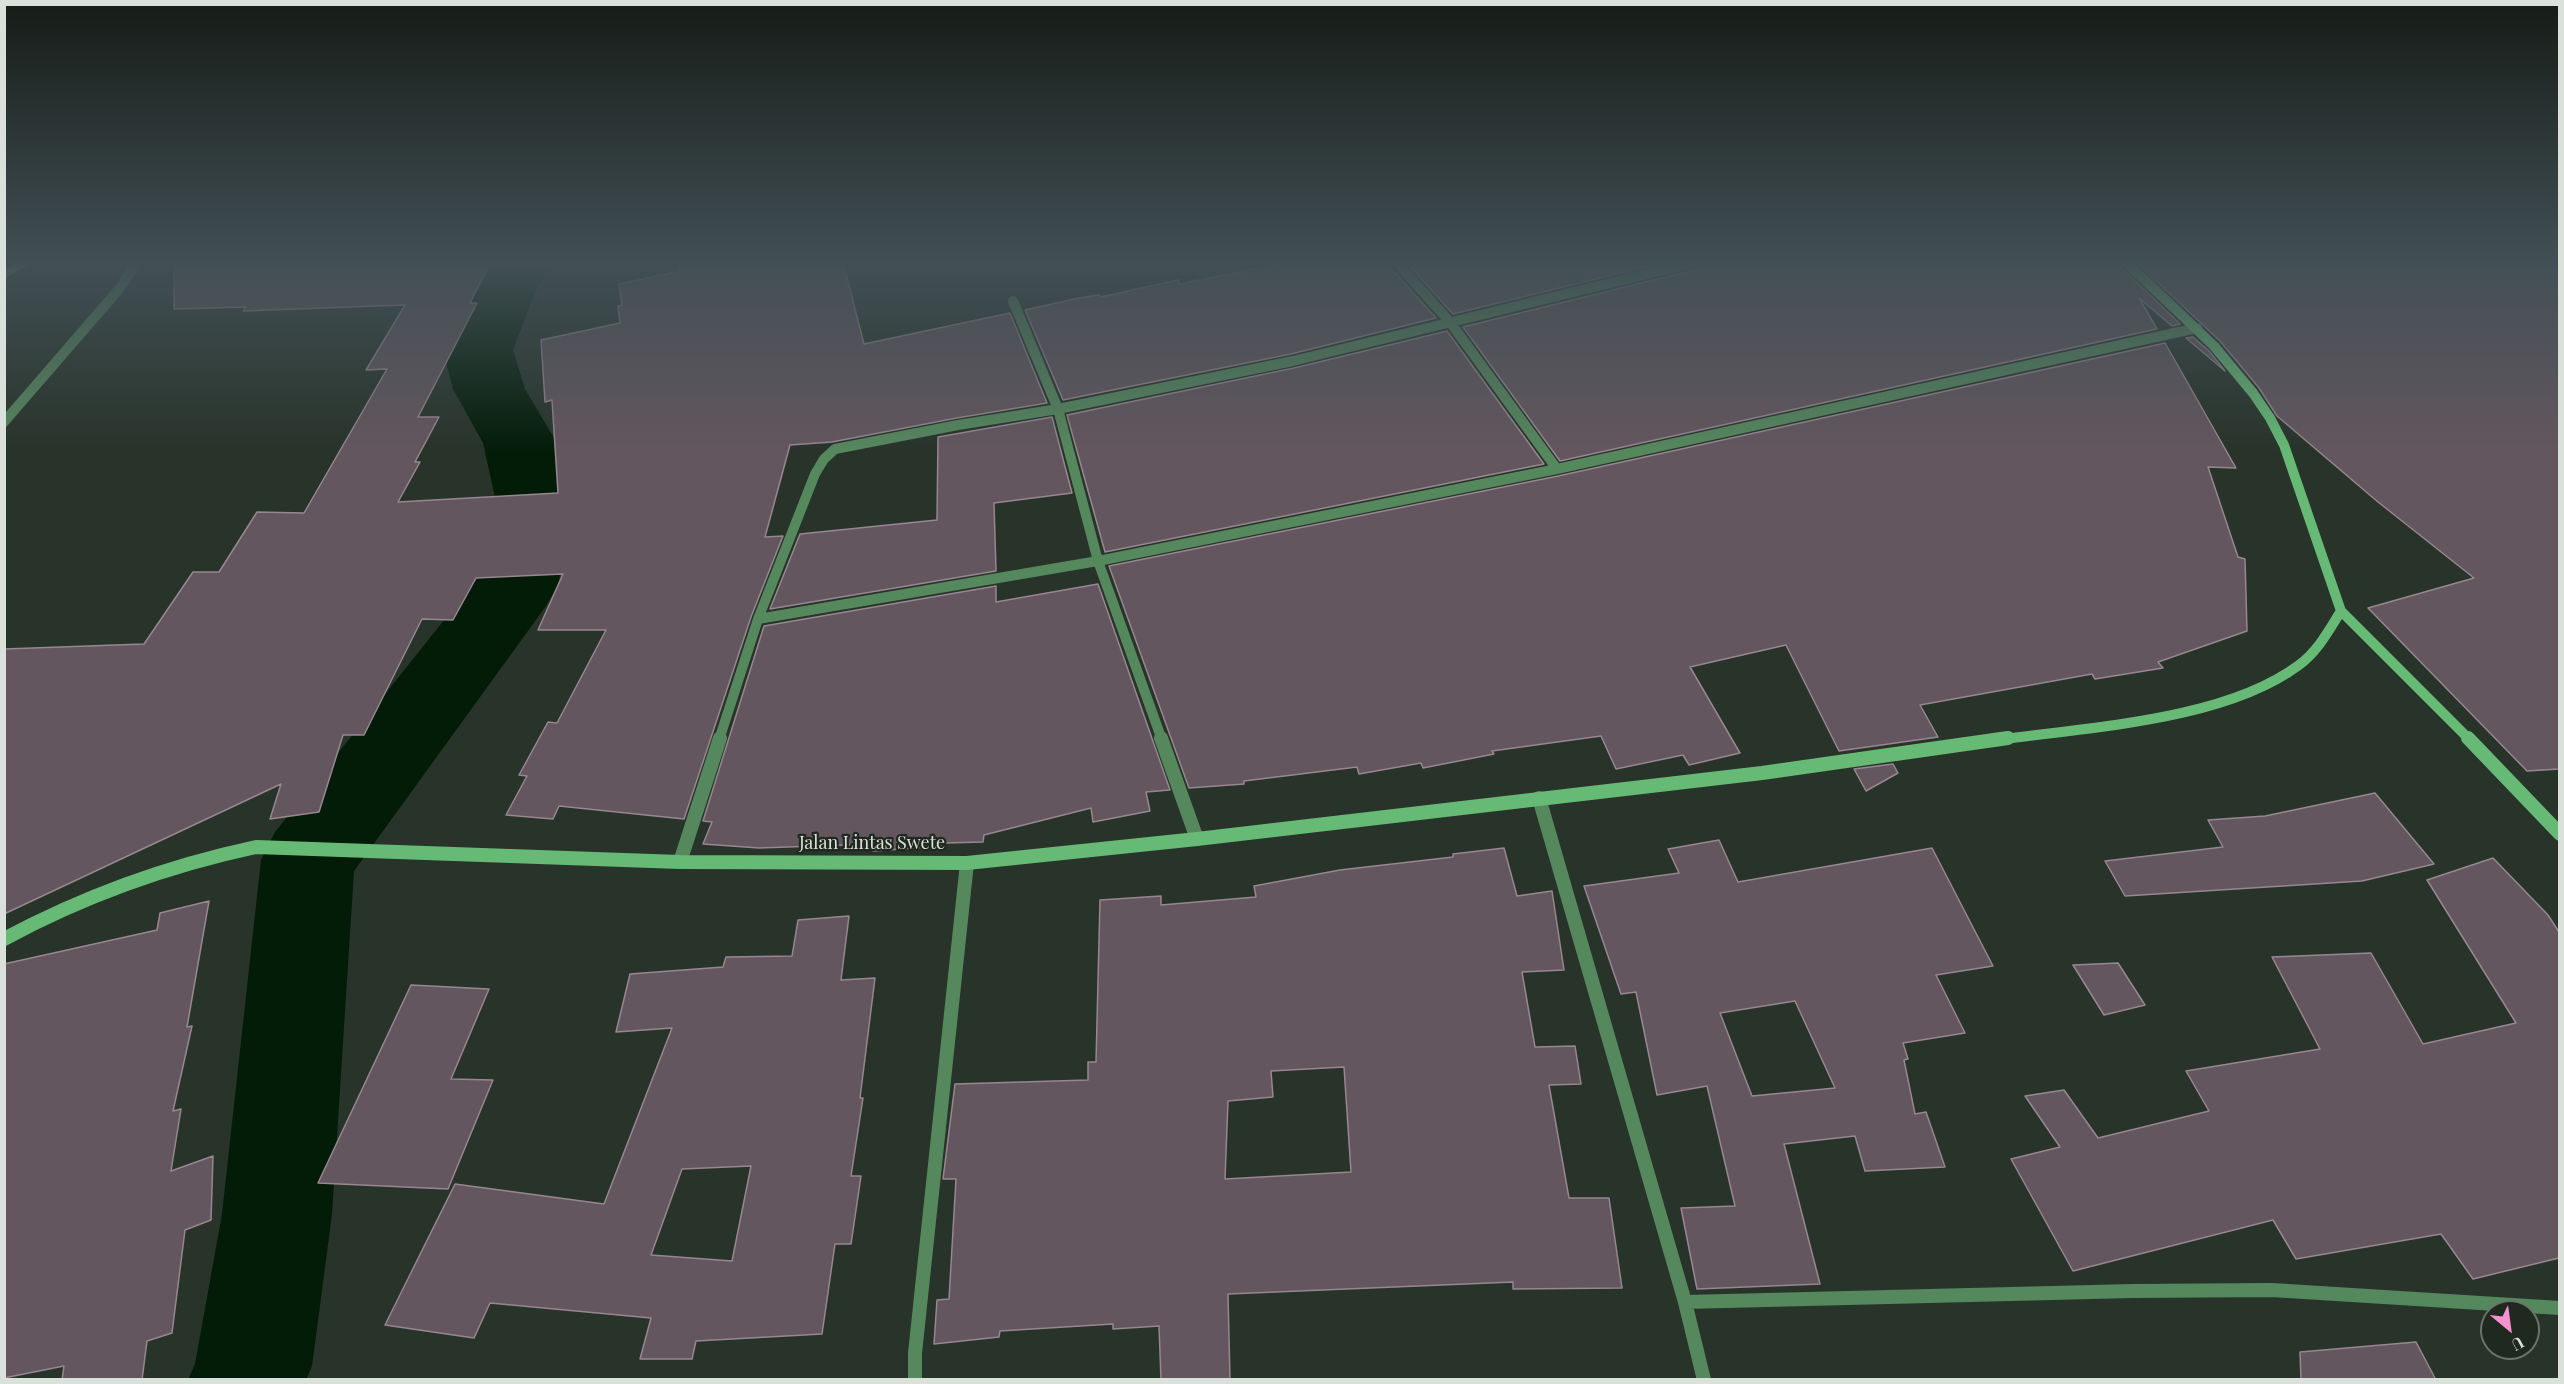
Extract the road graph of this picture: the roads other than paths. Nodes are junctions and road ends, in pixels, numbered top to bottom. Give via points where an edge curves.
1 (87, 327) edge
2 (1024, 327) edge
3 (1431, 327) edge
4 (1453, 327) edge
5 (2197, 328) joint
6 (1058, 409) junction
7 (4, 422) edge
8 (1557, 469) junction
9 (1098, 561) junction
10 (2341, 611) junction
11 (758, 619) junction
12 (1539, 798) junction
13 (2559, 834) edge
14 (1197, 839) junction
15 (680, 862) junction
16 (967, 863) junction
17 (4, 939) edge
18 (1685, 1302) junction
19 (2559, 1308) edge
20 (915, 1380) edge
21 (1704, 1380) edge

1 - 7 street
2 - 6 street
3 - 6 street
4 - 8 street
5 - 8 street
5 - 10 main road via 2239,374 2272,419
6 - 9 street
6 - 11 street via 835,449 815,474
8 - 9 street
9 - 11 street
9 - 14 street
10 - 12 main road via 2315,650 2294,669 2210,706 2160,717 1762,773
10 - 13 main road
11 - 15 street
12 - 14 main road
12 - 18 street
14 - 16 main road
15 - 16 main road, Jalan Lintas Swete
15 - 17 main road, Jalan Lintas Swete via 256,847 163,869 49,915
16 - 20 street, Jalan Lintas Swete
18 - 19 street via 2272,1290
18 - 21 street

